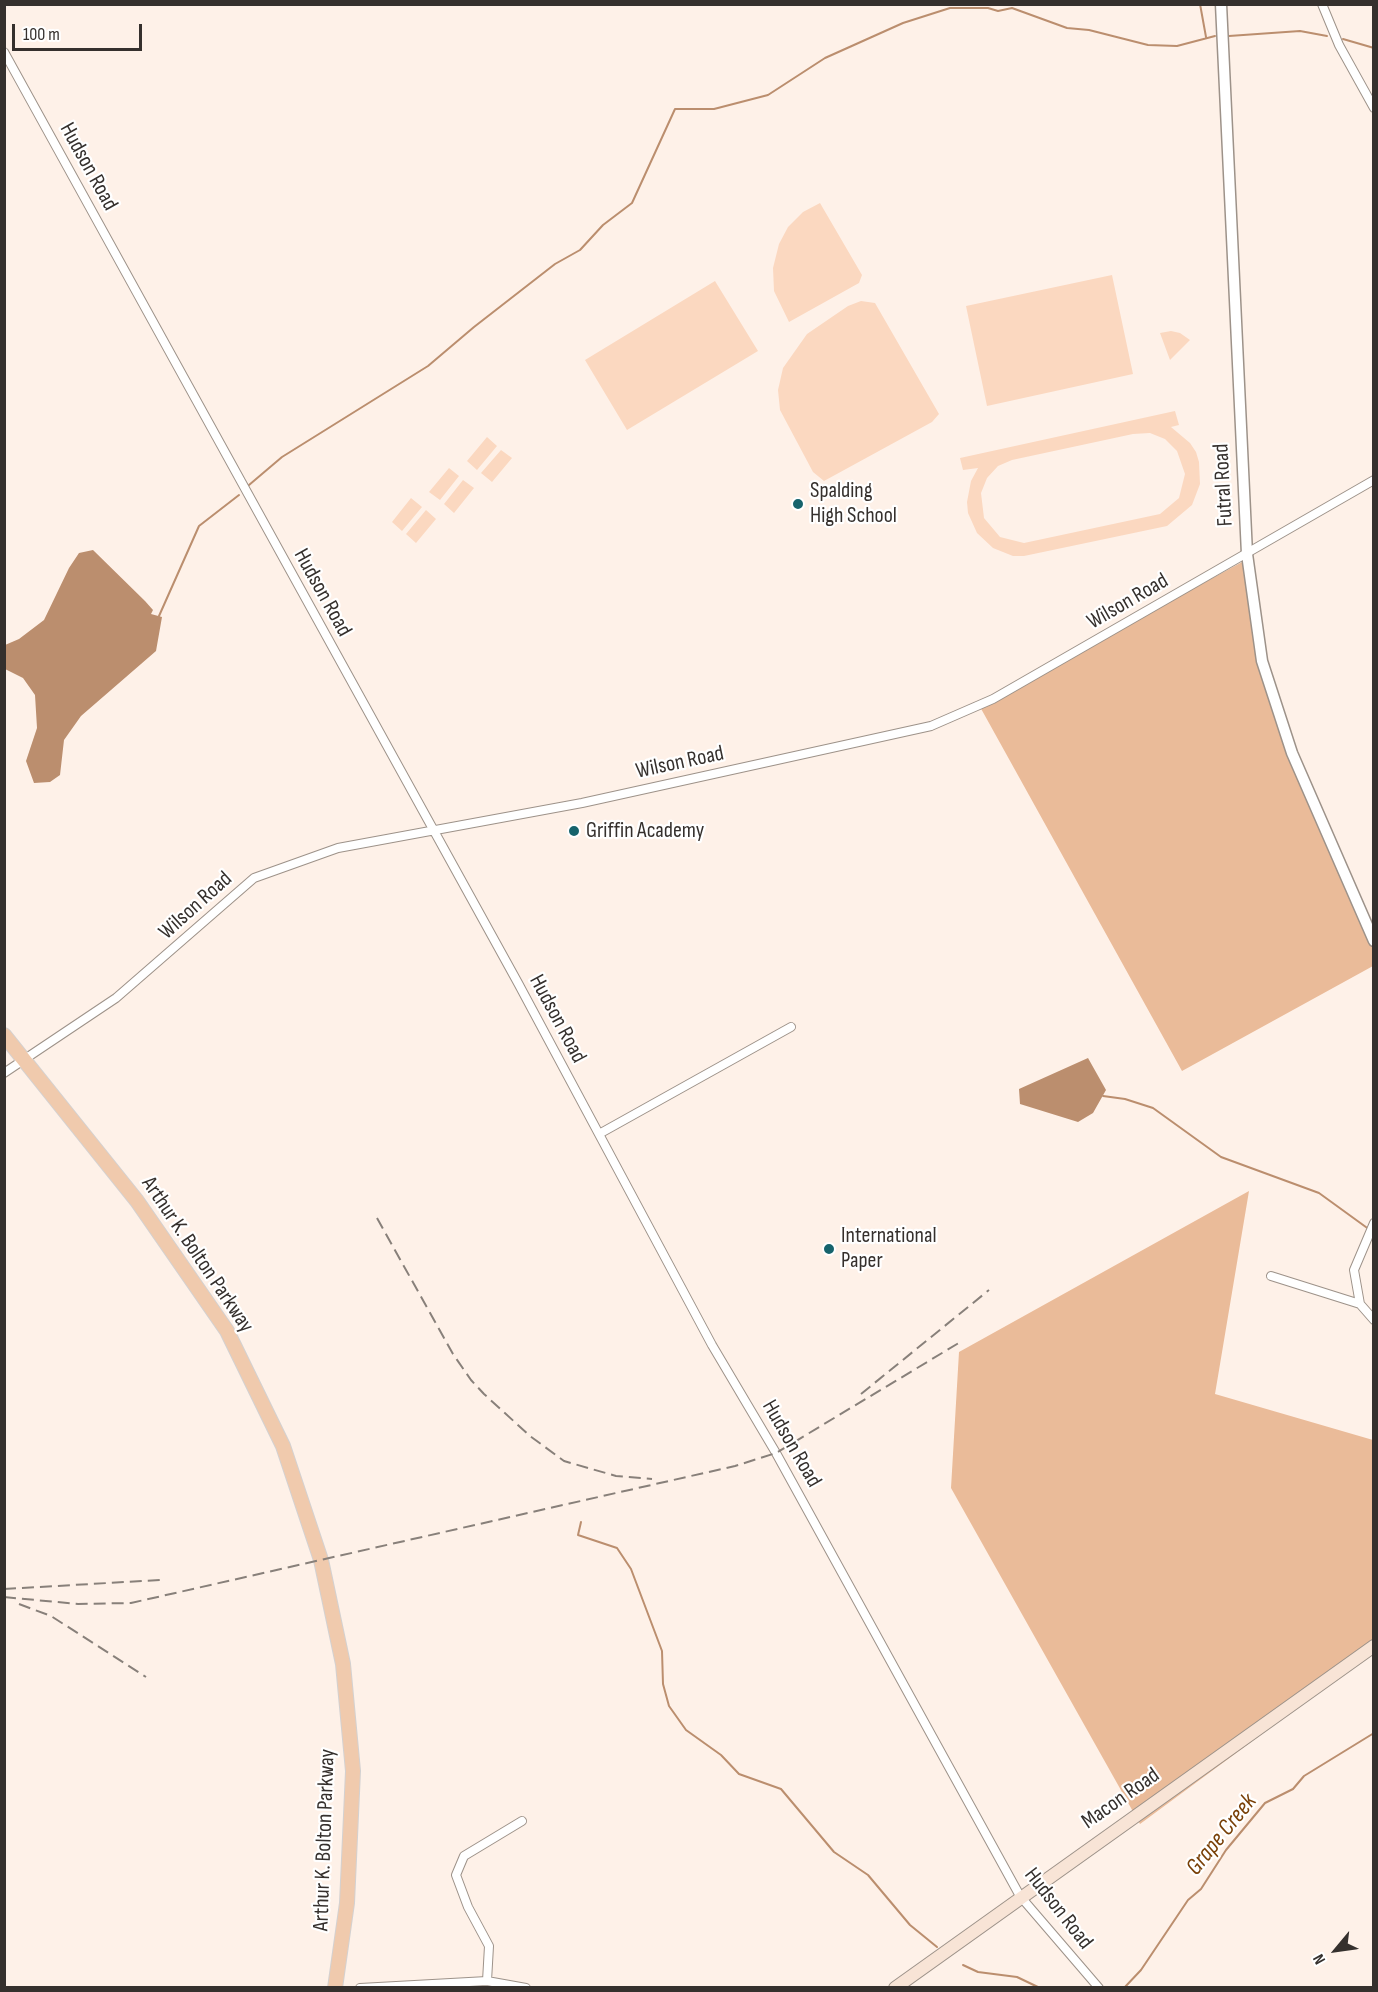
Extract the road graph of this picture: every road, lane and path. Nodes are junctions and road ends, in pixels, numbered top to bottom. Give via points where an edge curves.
1 (1221, 4) edge
2 (1322, 4) edge
3 (4, 52) edge
4 (1374, 108) edge
5 (1374, 480) edge
6 (1247, 554) junction
7 (432, 829) junction
8 (1374, 941) edge
9 (791, 1027) dead end
10 (4, 1035) edge
11 (25, 1060) junction
12 (4, 1073) edge
13 (598, 1134) junction
14 (1374, 1223) edge
15 (1271, 1276) dead end
16 (1360, 1304) junction
17 (1374, 1320) edge
18 (1374, 1646) edge
19 (522, 1821) dead end
20 (1020, 1896) junction
21 (487, 1981) junction
22 (334, 1988) edge
23 (360, 1988) edge
24 (526, 1988) edge
25 (895, 1988) edge
26 (1099, 1988) edge

1 - 6 street, Futral Road
2 - 4 street via 1338,45
3 - 7 street, Hudson Road
5 - 6 street, Wilson Road
6 - 7 street, Wilson Road via 993,699 931,726 582,803
6 - 8 street, Futral Road via 1262,661 1270,689 1296,764
7 - 11 street, Wilson Road via 321,852 254,878 116,998
7 - 13 street, Hudson Road
9 - 13 street
10 - 11 main road, Arthur K. Bolton Parkway
11 - 12 street, Wilson Road
11 - 22 main road, Arthur K. Bolton Parkway via 132,1195 227,1331 283,1446 321,1560 343,1664 353,1771 348,1903
13 - 20 street, Hudson Road
14 - 16 street via 1353,1270
15 - 16 street
16 - 17 street
18 - 20 main road, Macon Road
19 - 21 street via 464,1856 456,1875 489,1946
20 - 25 main road, Macon Road
20 - 26 street, Hudson Road
21 - 23 street
21 - 24 street

